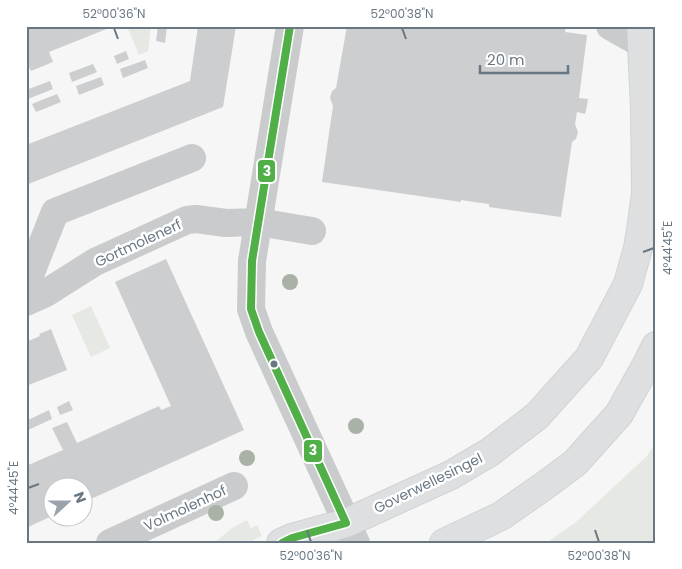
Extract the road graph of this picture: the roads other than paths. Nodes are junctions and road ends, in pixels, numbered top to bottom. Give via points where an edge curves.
1 (290, 26) edge
2 (610, 26) edge
3 (646, 40) edge
4 (192, 158) dead end
5 (258, 222) junction
6 (312, 231) dead end
7 (26, 285) edge
8 (26, 302) edge
9 (656, 346) edge
10 (234, 486) dead end
11 (351, 533) edge
12 (110, 543) edge
13 (281, 543) edge
14 (444, 543) edge

1 - 5 street
2 - 3 street via 618,32
3 - 11 main road, Goverwellesingel via 646,193 638,248 628,284 589,358 537,416 490,452
4 - 7 street via 55,212
5 - 6 street, Gortmolenerf
5 - 8 street, Gortmolenerf via 187,220 95,262
5 - 11 street via 252,261 251,308
9 - 14 main road via 619,414 575,463 501,516
10 - 12 street, Volmolenhof
11 - 13 main road, Goverwellesingel via 292,538

